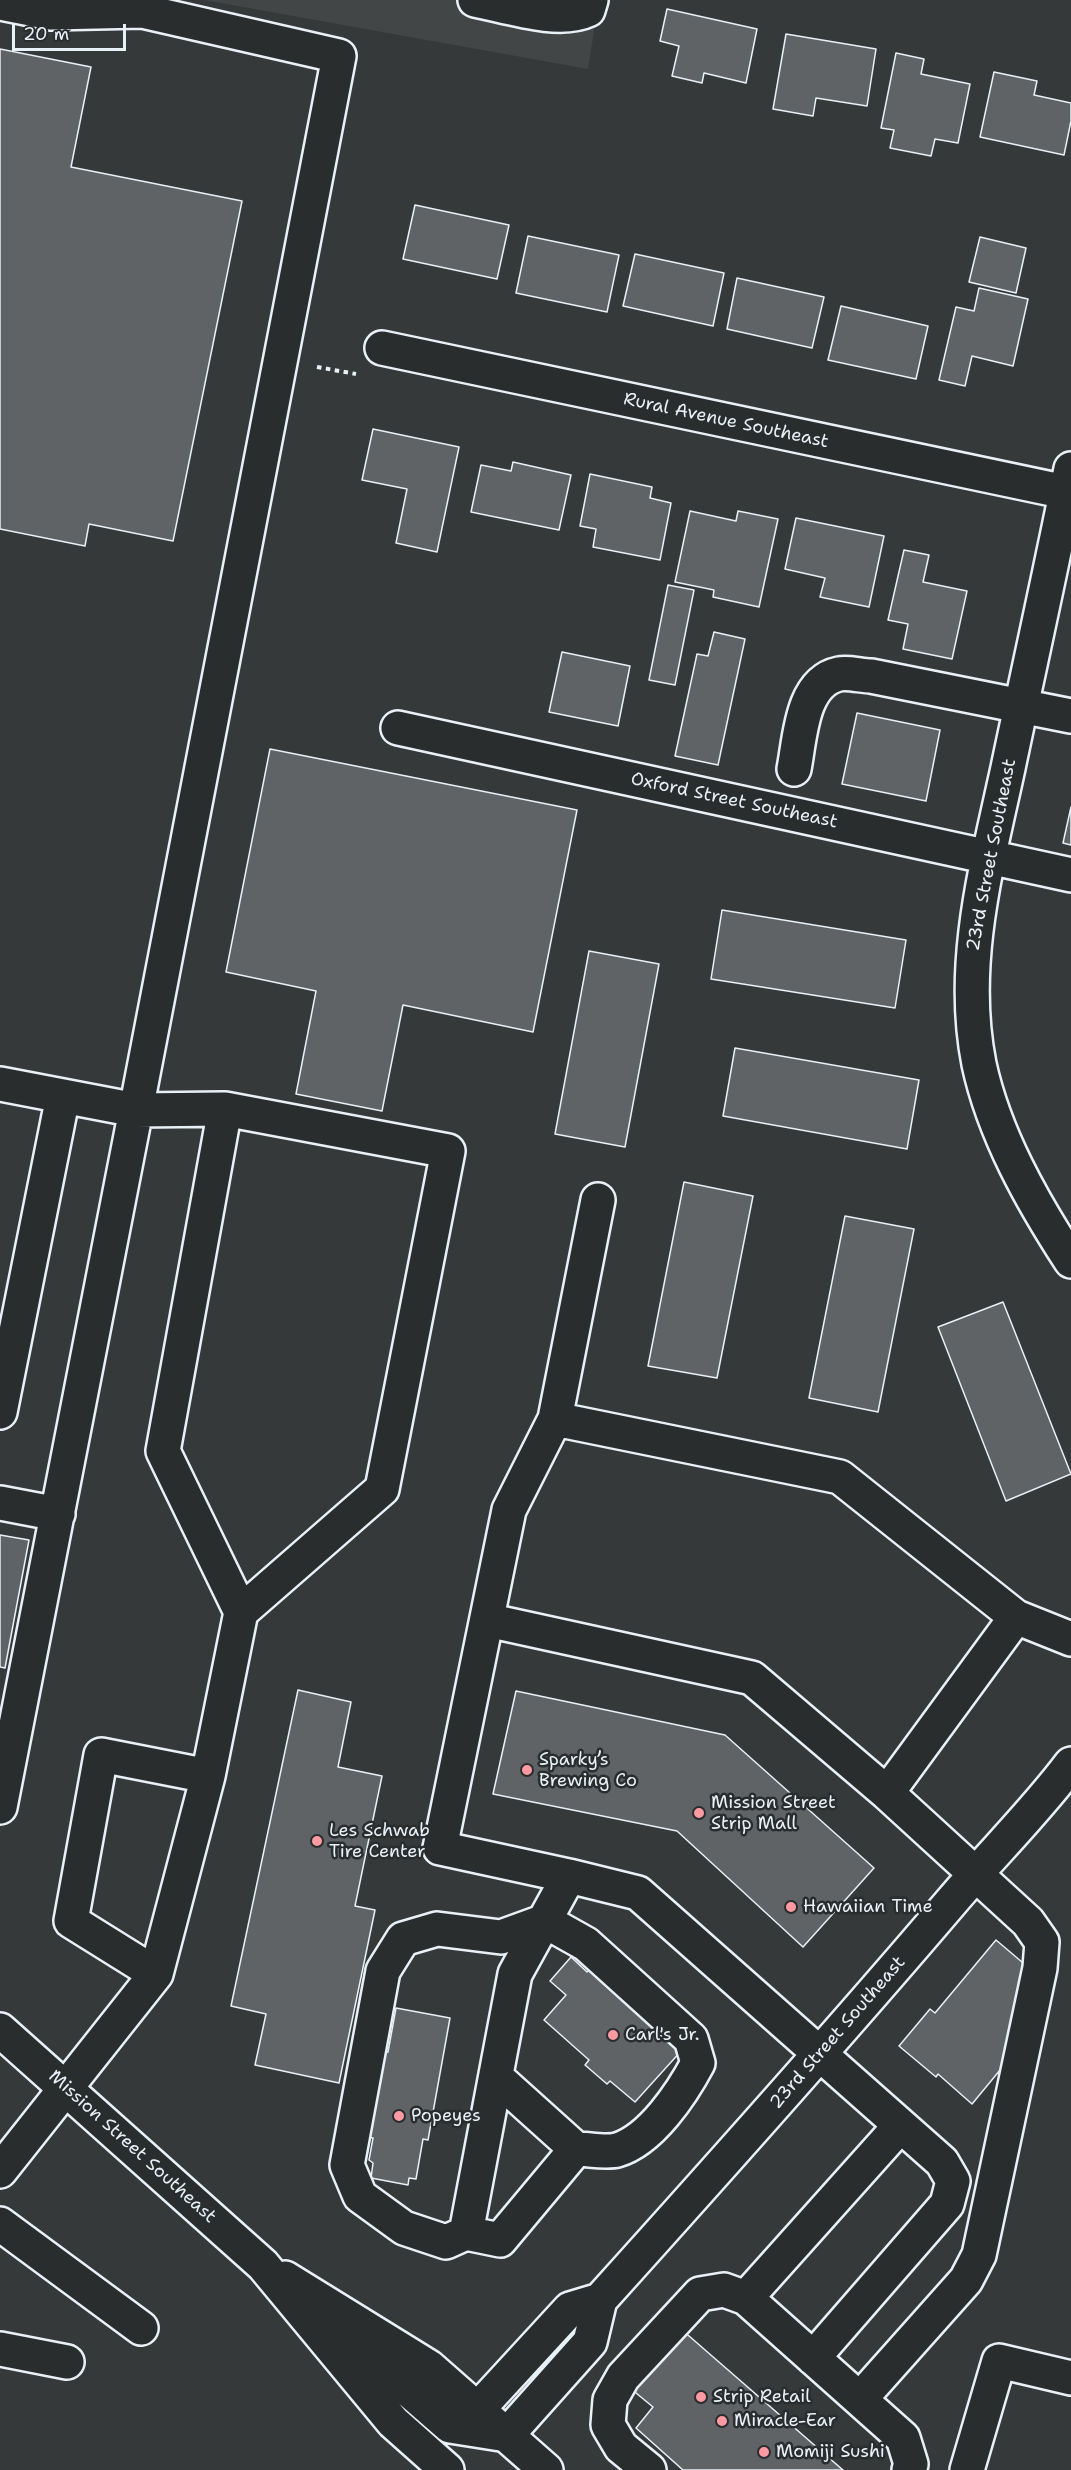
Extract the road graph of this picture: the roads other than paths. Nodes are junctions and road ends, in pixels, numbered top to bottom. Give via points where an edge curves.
1 (475, 0) edge
2 (591, 0) edge
3 (0, 3) edge
4 (382, 348) road end
5 (1069, 485) edge
6 (1021, 706) junction
7 (1071, 716) edge
8 (398, 728) dead end
9 (794, 769) dead end
10 (989, 857) junction
11 (1071, 875) edge
12 (0, 1084) edge
13 (63, 1096) junction
14 (225, 1109) junction
15 (136, 1110) junction
16 (598, 1200) dead end
17 (1071, 1261) edge
18 (0, 1412) edge
19 (555, 1419) junction
20 (0, 1503) edge
21 (58, 1514) junction
22 (241, 1612) junction
23 (1016, 1617) junction
24 (487, 1620) junction
25 (1071, 1639) edge
26 (4, 1763) edge
27 (1071, 1764) edge
28 (208, 1776) junction
29 (887, 1793) junction
30 (0, 1807) edge
31 (975, 1874) junction
32 (569, 1876) junction
33 (545, 1921) junction
34 (156, 1974) junction
35 (0, 2030) edge
36 (819, 2056) junction
37 (496, 2077) junction
38 (66, 2088) junction
39 (900, 2126) junction
40 (576, 2149) junction
41 (0, 2171) edge
42 (0, 2224) edge
43 (466, 2233) junction
44 (263, 2265) junction
45 (747, 2298) junction
46 (600, 2300) junction
47 (141, 2328) dead end
48 (0, 2349) edge
49 (813, 2358) junction
50 (67, 2362) dead end
51 (1071, 2378) edge
52 (860, 2399) junction
53 (478, 2409) junction
54 (507, 2435) junction
55 (974, 2469) edge
56 (447, 2470) edge
57 (546, 2470) edge
58 (649, 2470) edge
59 (909, 2470) edge

1 - 2 main road via 561,16 577,16 588,10
3 - 15 main road via 51,13 142,11 339,56
4 - 5 main road, Rural Avenue Southeast
5 - 6 main road, 23rd Street Southeast
6 - 7 main road
6 - 9 main road via 871,676 838,674 818,686 808,701
6 - 10 main road, 23rd Street Southeast
8 - 10 main road, Oxford Street Southeast
10 - 11 main road, Oxford Street Southeast
10 - 17 main road, 23rd Street Southeast via 973,948 972,1002 980,1064 999,1127 1027,1187
12 - 13 main road
13 - 15 main road
13 - 18 main road
14 - 15 main road
14 - 22 main road via 163,1451
14 - 22 main road via 448,1151 381,1489
15 - 21 main road
16 - 19 main road
19 - 23 main road via 840,1477
19 - 24 main road via 509,1510
20 - 21 main road
21 - 26 main road
22 - 28 main road
23 - 25 main road
23 - 29 main road
24 - 29 main road via 752,1678
24 - 32 main road via 440,1848
26 - 30 main road
27 - 31 main road, 23rd Street Southeast
28 - 34 main road
28 - 34 main road via 101,1755 71,1921
29 - 31 main road
31 - 36 main road, 23rd Street Southeast
31 - 52 main road via 1028,1922 1042,1942 1040,1968 987,2221 979,2255 966,2280
32 - 33 main road
32 - 36 main road via 638,1893
33 - 37 main road via 515,1974
33 - 40 main road via 586,1944 691,2039 698,2063 683,2091 638,2141 616,2151
33 - 43 main road via 501,1937 437,1929 403,1940 383,1971 347,2165 360,2196 404,2228 446,2242
34 - 38 main road
35 - 38 main road, Mission Street Southeast
36 - 39 main road
36 - 46 main road, 23rd Street Southeast
37 - 40 main road
37 - 43 main road
38 - 41 main road
38 - 44 main road, Mission Street Southeast
39 - 45 main road
39 - 49 main road via 942,2162 953,2181 947,2204
40 - 43 main road via 500,2240
42 - 47 main road
44 - 53 main road, Mission Street Southeast via 429,2367
44 - 54 main road via 450,2426
44 - 56 main road, Mission Street Southeast via 393,2422
45 - 49 main road
45 - 58 main road via 724,2290 700,2294 623,2377 610,2400 608,2425 621,2447
46 - 53 main road via 570,2309
46 - 54 main road, 23rd Street Southeast via 590,2342
48 - 50 main road
49 - 52 main road
51 - 55 main road via 999,2361
52 - 59 main road via 903,2438 911,2464
53 - 54 main road, Mission Street Southeast
54 - 57 main road, Mission Street Southeast

